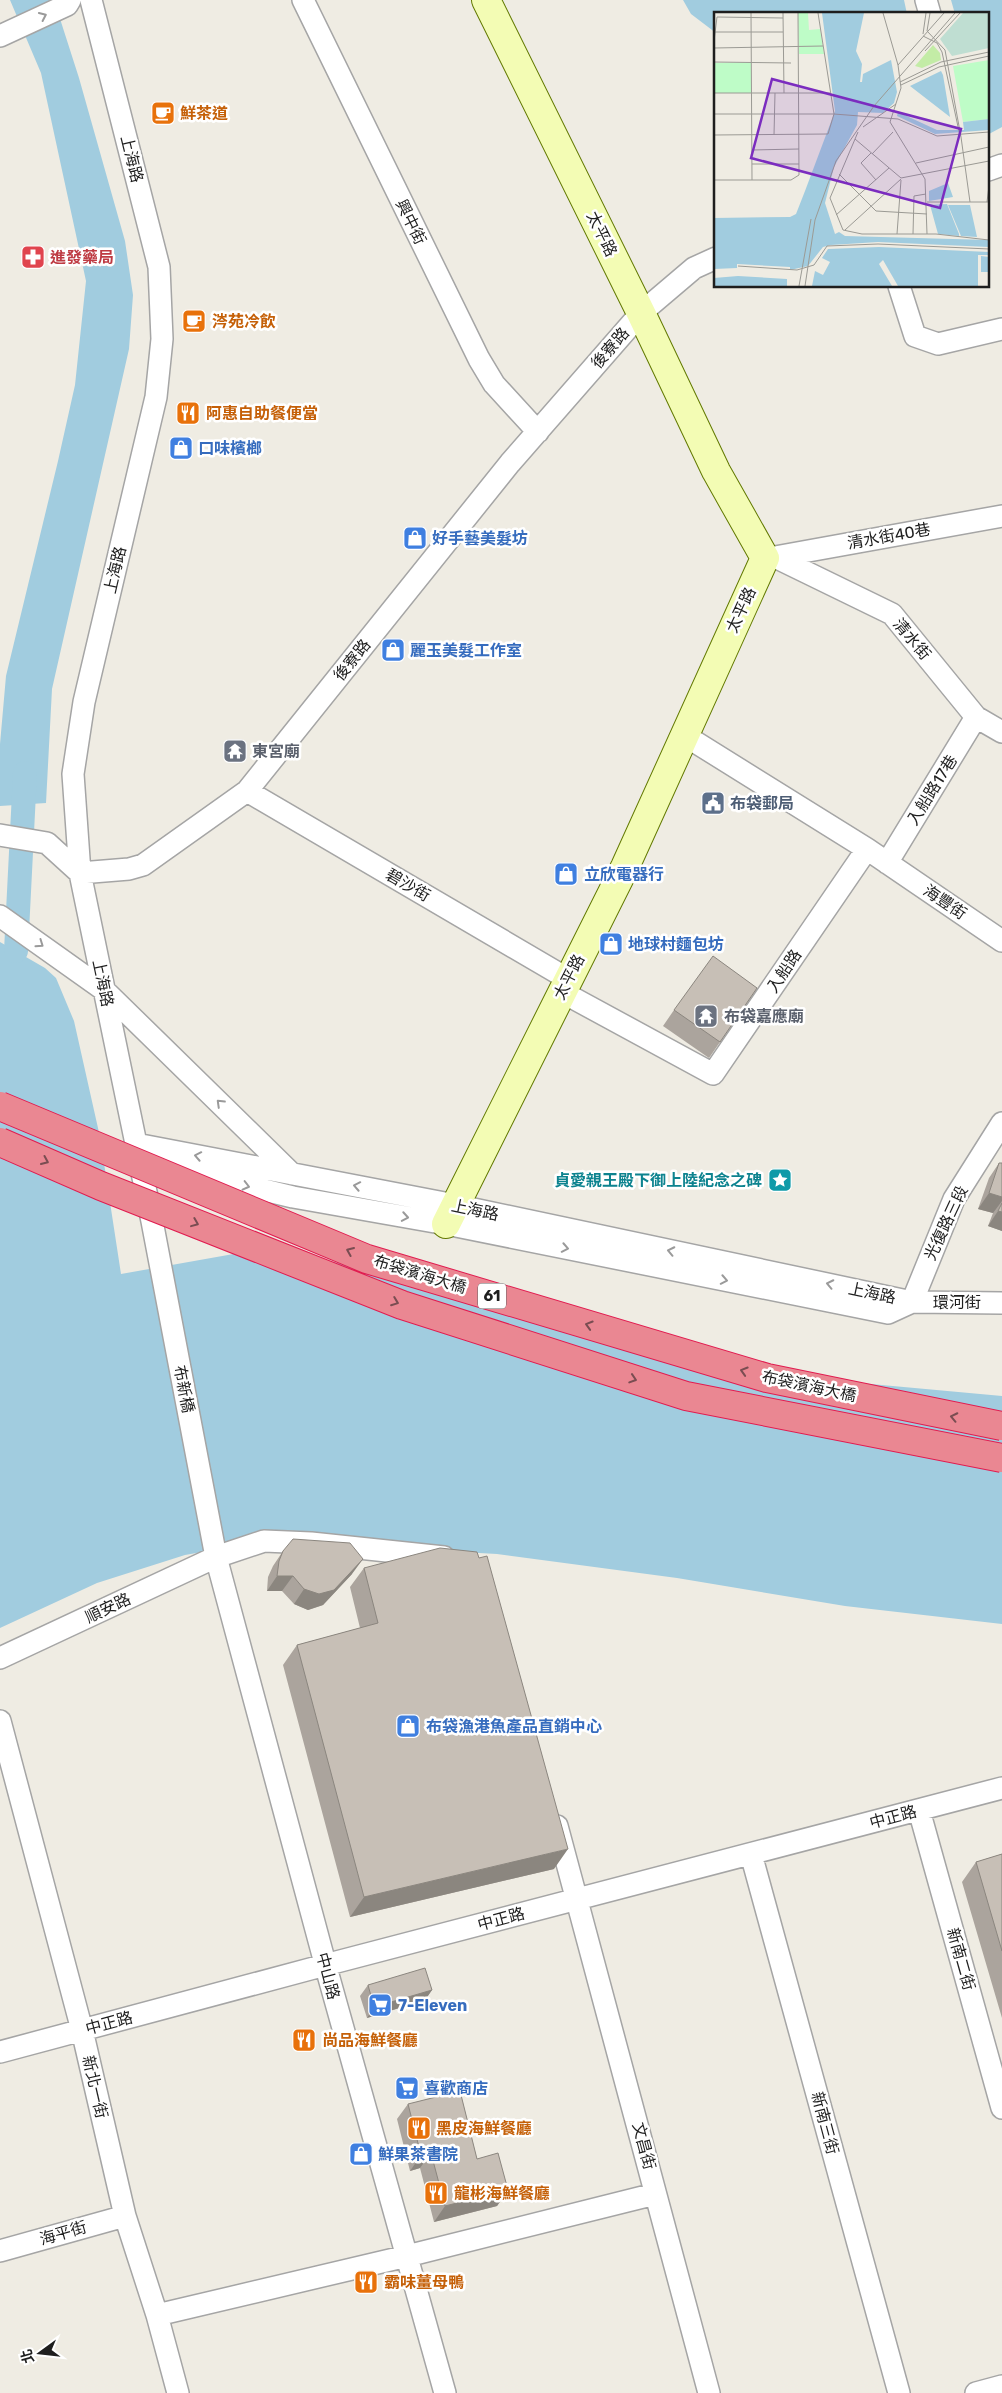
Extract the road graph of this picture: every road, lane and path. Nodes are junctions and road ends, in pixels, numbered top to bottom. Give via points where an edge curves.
1 (91, 0) edge
2 (303, 0) edge
3 (486, 0) edge
4 (69, 3) edge
5 (9, 32) edge
6 (1002, 165) edge
7 (990, 169) edge
8 (714, 259) edge
9 (900, 288) edge
10 (641, 313) junction
11 (1002, 329) edge
12 (538, 432) junction
13 (1002, 516) edge
14 (775, 557) joint
15 (976, 717) junction
16 (1002, 732) edge
17 (684, 735) junction
18 (247, 792) junction
19 (0, 835) edge
20 (867, 849) junction
21 (887, 862) junction
22 (80, 873) junction
23 (0, 916) edge
24 (1002, 941) edge
25 (565, 985) junction
26 (104, 990) junction
27 (0, 1106) edge
28 (1002, 1123) edge
29 (0, 1142) edge
30 (136, 1144) junction
31 (292, 1174) junction
32 (450, 1215) junction
33 (152, 1221) joint
34 (912, 1302) junction
35 (1002, 1303) edge
36 (1002, 1426) edge
37 (1002, 1458) edge
38 (216, 1558) junction
39 (463, 1559) edge
40 (0, 1658) edge
41 (0, 1721) edge
42 (1002, 1788) edge
43 (552, 1805) edge
44 (919, 1810) junction
45 (751, 1854) junction
46 (578, 1899) junction
47 (325, 1964) junction
48 (82, 2030) junction
49 (0, 2052) edge
50 (1002, 2108) edge
51 (655, 2194) junction
52 (126, 2216) junction
53 (0, 2251) edge
54 (407, 2256) junction
55 (157, 2315) junction
56 (1002, 2386) edge
57 (178, 2393) edge
58 (445, 2393) edge
59 (709, 2393) edge
60 (899, 2393) edge
61 (976, 2393) edge

1 - 22 street, 上海路 via 159,266 162,338 156,397 78,738 73,774
2 - 12 street, 興中街 via 479,358 494,384
3 - 10 main road, 太平路
5 -> 4 street
6 - 7 street
8 - 10 street, 後寮路 via 694,268
9 - 11 street via 915,336 938,344
10 - 12 street, 後寮路
10 - 17 main road, 太平路 via 716,470 765,558
12 - 18 street, 後寮路
13 - 14 street, 清水街40巷
14 - 15 street, 清水街 via 892,614
15 - 16 street, 清水街
15 - 21 street, 入船路17巷
17 - 20 street
17 - 25 main road, 太平路 via 625,867
18 - 22 street, 後寮路 via 143,865
18 - 25 street, 碧沙街
19 - 22 street via 47,843
20 - 21 street
20 - 25 street, 入船路 via 713,1074
21 - 24 street, 海豐街
22 - 26 street, 上海路
23 -> 26 street
25 - 32 main road, 太平路
26 - 30 street, 上海路
31 -> 26 street
36 -> 27 highway, 布袋濱海大橋 / 61, bridge via 767,1378 367,1258
28 - 34 street, 光復路三段 via 954,1199
29 -> 37 highway, 布袋濱海大橋 / 61, bridge via 101,1186 402,1305 686,1396
31 -> 30 street, 上海路
30 -> 32 street, 上海路 via 164,1162 293,1197
30 - 33 street, 上海路
32 -> 31 street, 上海路
32 - 34 street, 上海路
33 - 38 street, 布新橋
34 - 35 street, 環河街
38 - 39 street, 順安路 via 264,1542 311,1543
38 - 40 street, 順安路
38 - 47 street, 中山路
41 - 48 street, 新北一街
42 - 44 street, 中正路
43 - 46 street, 文昌街
44 - 45 street, 中正路
44 - 50 street, 新南二街
45 - 46 street, 中正路
45 - 60 street, 新南三街
46 - 47 street, 中正路
46 - 51 street, 文昌街
47 - 48 street, 中正路
47 - 54 street, 中山路
48 - 49 street, 中正路
48 - 52 street, 新北一街
51 - 54 street
51 - 59 street, 文昌街
52 - 53 street, 海平街
52 - 55 street, 新北一街
54 - 55 street
54 - 58 street, 中山路
55 - 57 street, 新北一街
56 - 61 street

